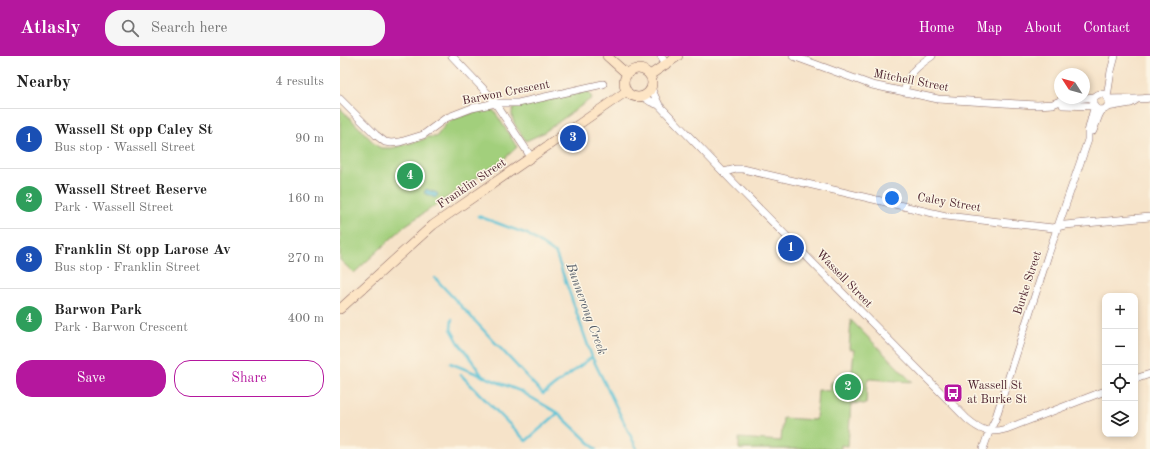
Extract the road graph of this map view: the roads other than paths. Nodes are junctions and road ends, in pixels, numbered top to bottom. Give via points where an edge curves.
1 (452, 56) edge
2 (607, 56) edge
3 (678, 56) edge
4 (793, 56) edge
5 (932, 56) edge
6 (1115, 56) edge
7 (664, 60) edge
8 (1111, 71) junction
9 (627, 74) junction
10 (650, 75) junction
11 (603, 84) dead end
12 (651, 88) junction
13 (627, 91) junction
14 (904, 92) junction
15 (1097, 95) junction
16 (642, 96) junction
17 (1108, 98) junction
18 (1150, 98) edge
19 (340, 99) edge
20 (1136, 100) junction
21 (496, 104) junction
22 (1053, 104) junction
23 (659, 105) junction
24 (1094, 107) junction
25 (1105, 109) junction
26 (1088, 140) junction
27 (531, 157) junction
28 (724, 172) junction
29 (1150, 217) edge
30 (1058, 228) junction
31 (340, 309) edge
32 (1150, 374) edge
33 (1138, 378) edge
34 (1102, 392) edge
35 (989, 432) junction
36 (983, 449) edge

1 - 21 street
2 - 9 street
3 - 7 street
4 - 14 street, Mitchell Street via 872,85
5 - 14 street via 915,68 906,82
6 - 8 street
7 - 10 street
8 - 15 street
8 - 17 street
9 - 10 street via 639,69
9 - 13 street via 624,81
10 - 12 street
11 - 21 street, Barwon Crescent via 518,102
12 - 16 street
12 - 23 street, Wassell Street
13 - 16 street via 634,96
13 - 27 street, Franklin Street
14 - 22 street, Mitchell Street via 938,99
15 - 17 street via 1104,94
15 - 22 street, Mitchell Street
15 - 24 street via 1092,100
16 - 23 street, Wassell Street
17 - 20 street
17 - 25 street via 1109,103
18 - 20 street
19 - 21 street, Barwon Crescent via 376,135 391,143 423,134 446,118 472,108
20 - 25 street
21 - 27 street
22 - 24 street, Mitchell Street
23 - 28 street, Wassell Street
24 - 25 street via 1098,110
24 - 26 street, Burke Street
25 - 26 street, Burke Street via 1099,115
26 - 30 street, Burke Street
27 - 31 street, Franklin Street via 433,225
28 - 30 street, Caley Street via 743,169 955,218
28 - 35 street, Wassell Street via 967,419
29 - 30 street, Caley Street via 1065,225
30 - 35 street, Burke Street
32 - 33 street
34 - 35 street via 1018,425
35 - 36 street

